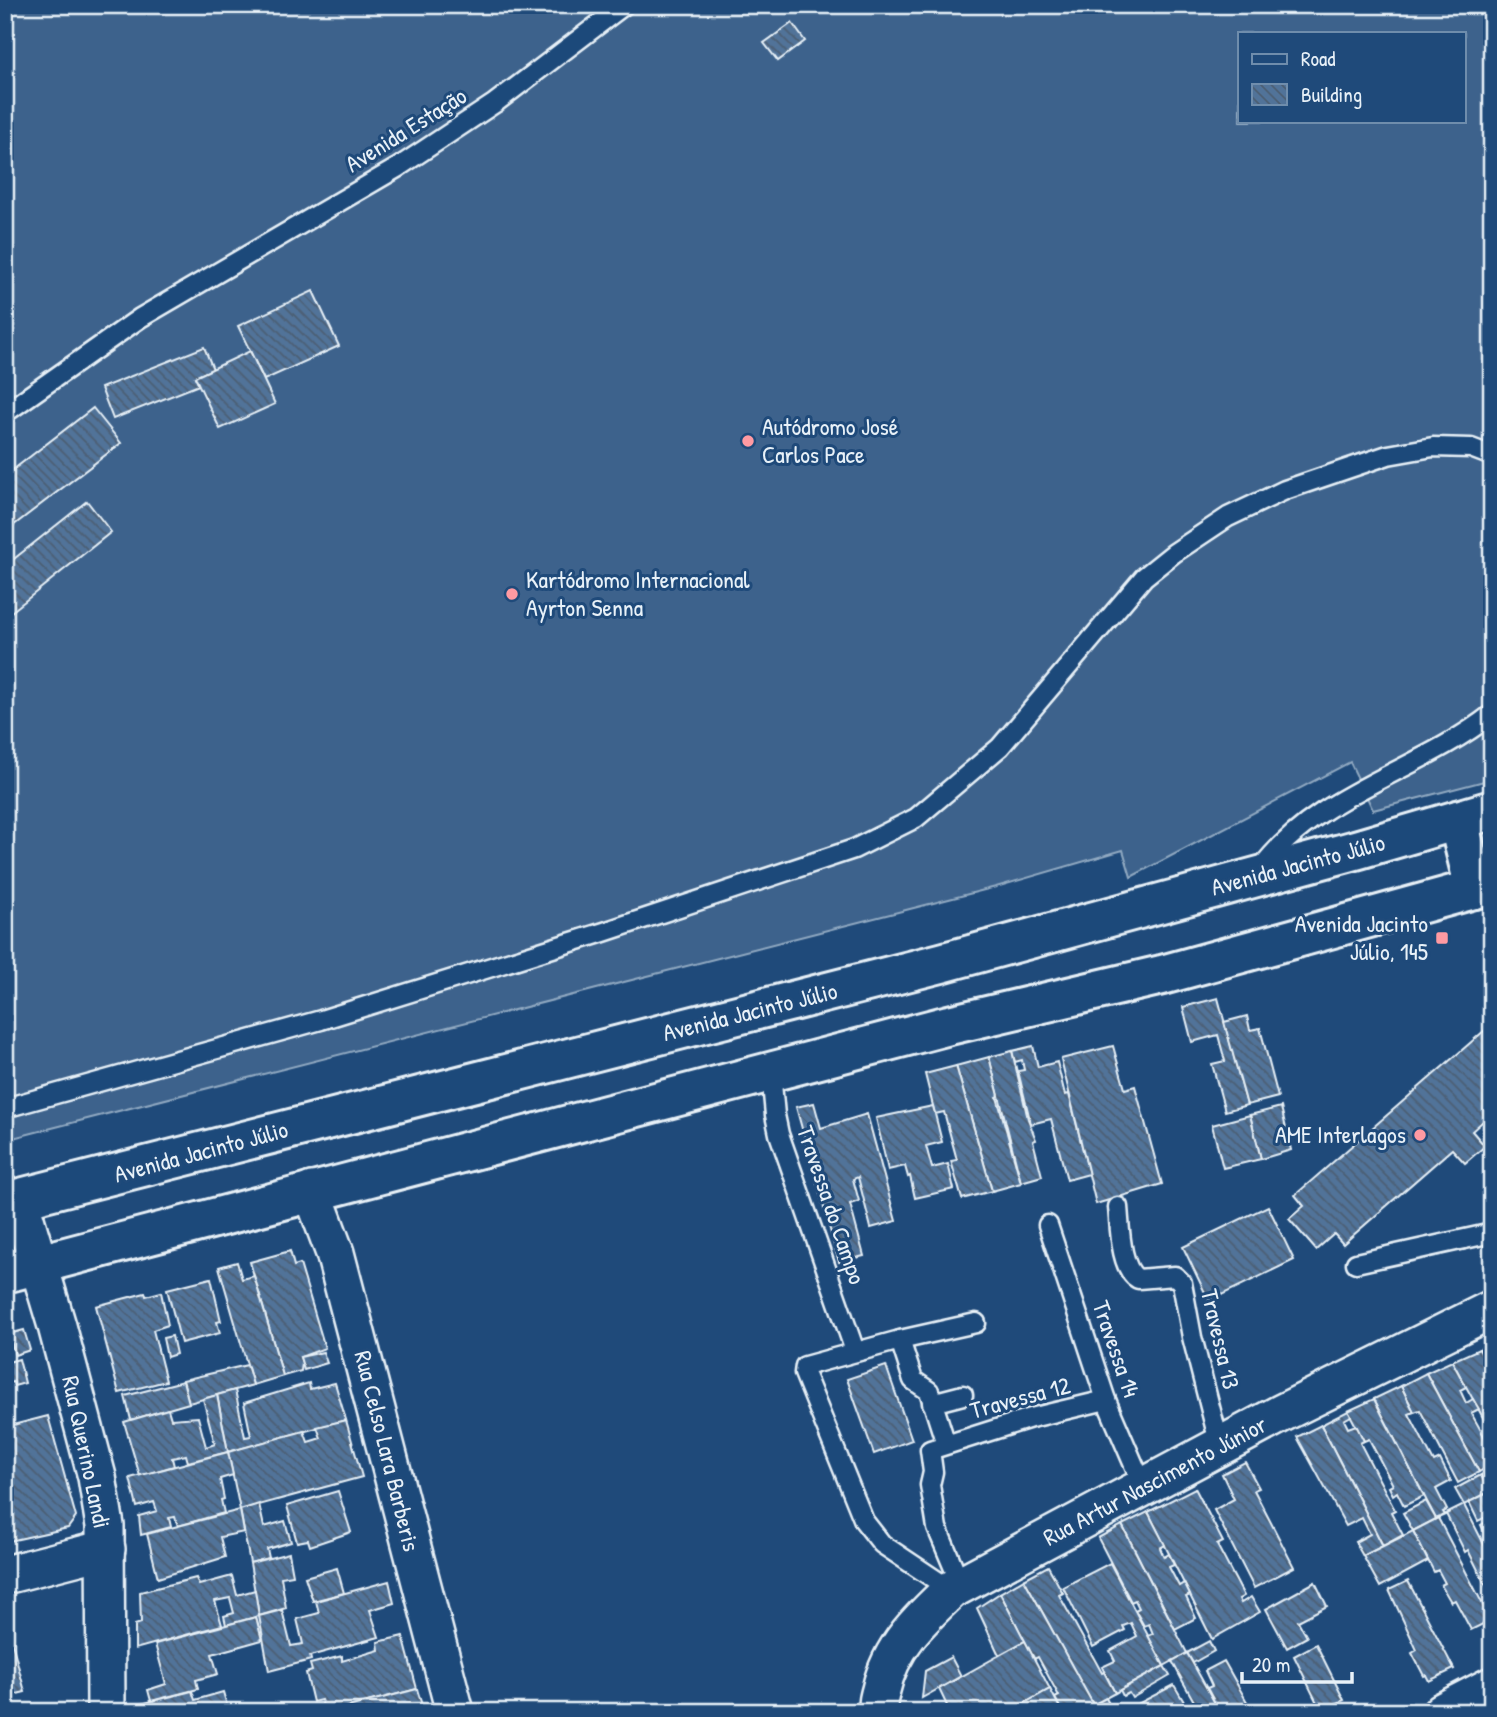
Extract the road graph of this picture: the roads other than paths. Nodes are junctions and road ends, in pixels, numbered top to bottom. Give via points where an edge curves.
1 (624, 5) edge
2 (5, 413) edge
3 (1492, 456) edge
4 (1492, 714) edge
5 (1475, 815) edge
6 (1255, 876) junction
7 (1483, 887) edge
8 (771, 1073) junction
9 (5, 1108) edge
10 (312, 1192) junction
11 (12, 1201) edge
12 (1118, 1207) dead end
13 (1048, 1225) dead end
14 (1492, 1233) edge
15 (1356, 1263) dead end
16 (22, 1269) edge
17 (1492, 1309) edge
18 (976, 1323) dead end
19 (900, 1340) junction
20 (855, 1350) junction
21 (963, 1395) dead end
22 (1106, 1400) junction
23 (932, 1403) junction
24 (946, 1444) junction
25 (1220, 1446) junction
26 (1143, 1486) junction
27 (106, 1549) junction
28 (5, 1575) edge
29 (956, 1587) junction
30 (1492, 1686) edge
31 (106, 1712) edge
32 (455, 1712) edge
33 (879, 1712) edge
34 (1442, 1712) edge

1 - 2 lane, Avenida Estação via 495,103 397,168 140,318
3 - 9 lane via 1471,448 1433,447 1388,455 1285,490 1228,517 1144,577 1000,747 916,817 854,849 321,1020
4 - 6 lane via 1331,805 1292,833
5 - 6 street, Avenida Jacinto Júlio
5 - 7 street
6 - 11 street, Avenida Jacinto Júlio via 941,963
7 - 8 street via 1162,975
8 - 10 street
8 - 20 lane, Travessa do Campo via 779,1135
10 - 16 street
10 - 32 street, Rua Celso Lara Barberis via 335,1253
11 - 16 street, Rua Querino Landi
12 - 25 lane, Travessa 13 via 1129,1272 1139,1279 1175,1276 1182,1283
13 - 22 lane, Travessa 14
14 - 15 lane
16 - 27 street, Rua Querino Landi via 97,1477
17 - 25 street, Rua Artur Nascimento Júnior
18 - 19 lane
19 - 20 lane
19 - 23 lane via 913,1380 929,1391
20 - 29 lane via 808,1364 804,1373 864,1521 882,1544
21 - 23 lane
22 - 24 lane, Travessa 12
22 - 26 lane, Travessa 14
23 - 24 lane
24 - 29 lane via 930,1450 930,1485 937,1528
25 - 26 street, Rua Artur Nascimento Júnior
26 - 29 street, Rua Artur Nascimento Júnior
27 - 28 street
27 - 31 street, Rua Querino Landi
29 - 33 street, Rua Artur Nascimento Júnior via 919,1619 896,1651 883,1679
30 - 34 street

